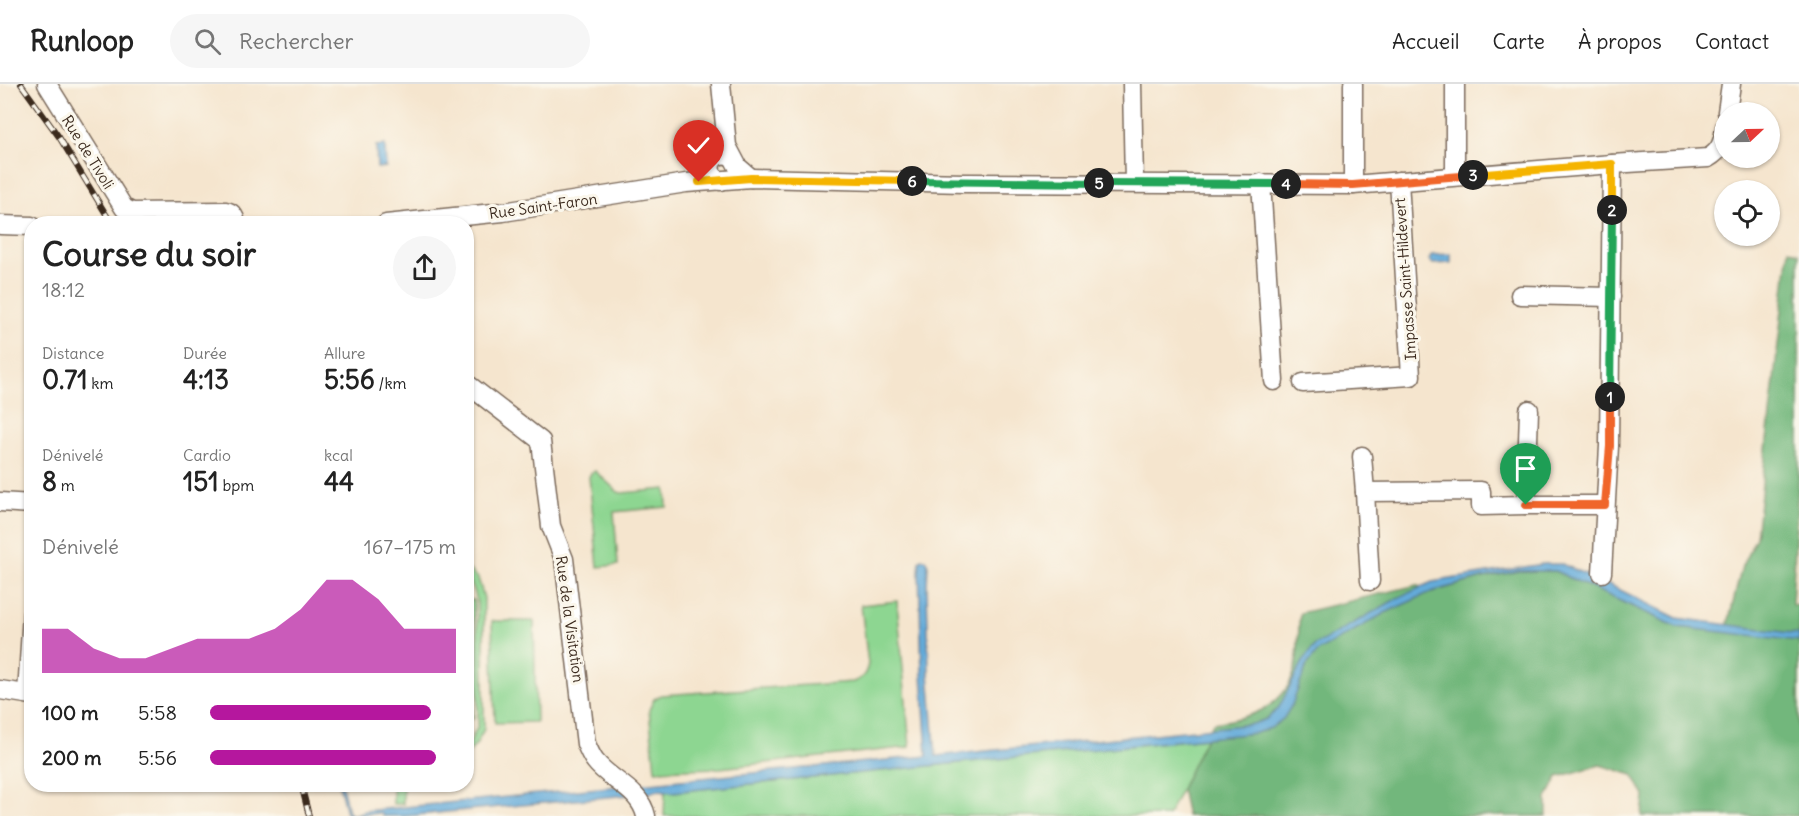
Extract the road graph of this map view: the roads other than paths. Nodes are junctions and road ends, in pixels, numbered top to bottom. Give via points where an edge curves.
1 (47, 84) edge
2 (721, 84) edge
3 (1132, 84) edge
4 (1353, 84) edge
5 (1455, 84) edge
6 (1731, 84) edge
7 (1729, 102) edge
8 (1714, 154) edge
9 (1612, 164) junction
10 (725, 171) junction
11 (1455, 176) junction
12 (1399, 181) junction
13 (1134, 183) junction
14 (1261, 183) junction
15 (1353, 185) junction
16 (234, 216) edge
17 (464, 216) edge
18 (0, 225) edge
19 (24, 226) edge
20 (1520, 295) dead end
21 (1611, 297) junction
22 (1274, 381) dead end
23 (1303, 383) dead end
24 (474, 389) edge
25 (1528, 410) dead end
26 (1362, 456) dead end
27 (1365, 492) junction
28 (0, 502) edge
29 (24, 504) edge
30 (1526, 505) junction
31 (1605, 505) junction
32 (1602, 573) dead end
33 (1370, 581) dead end
34 (0, 690) edge
35 (24, 693) edge
36 (646, 816) edge

1 - 16 street, Rue de Tivoli via 124,208 135,213 225,211
2 - 10 street via 727,137
3 - 13 street
4 - 15 street
5 - 11 street
6 - 7 street
8 - 9 street, Rue Saint-Faron via 1701,159
9 - 11 street, Rue Saint-Faron
9 - 21 street
10 - 13 street, Rue Saint-Faron via 964,183
10 - 17 street, Rue Saint-Faron
11 - 12 street, Rue Saint-Faron
12 - 15 street, Rue Saint-Faron
12 - 23 street, Impasse Saint-Hildevert via 1411,376
13 - 14 street, Rue Saint-Faron
14 - 15 street, Rue Saint-Faron
14 - 22 street
18 - 19 street
20 - 21 street
21 - 31 street via 1610,446
24 - 36 street, Rue de la Visitation via 541,441 551,526 564,560 586,744 594,761 638,799
25 - 30 street
26 - 27 street
27 - 30 street via 1481,491 1481,506
27 - 33 street
28 - 29 street
30 - 31 street
31 - 32 street
34 - 35 street

